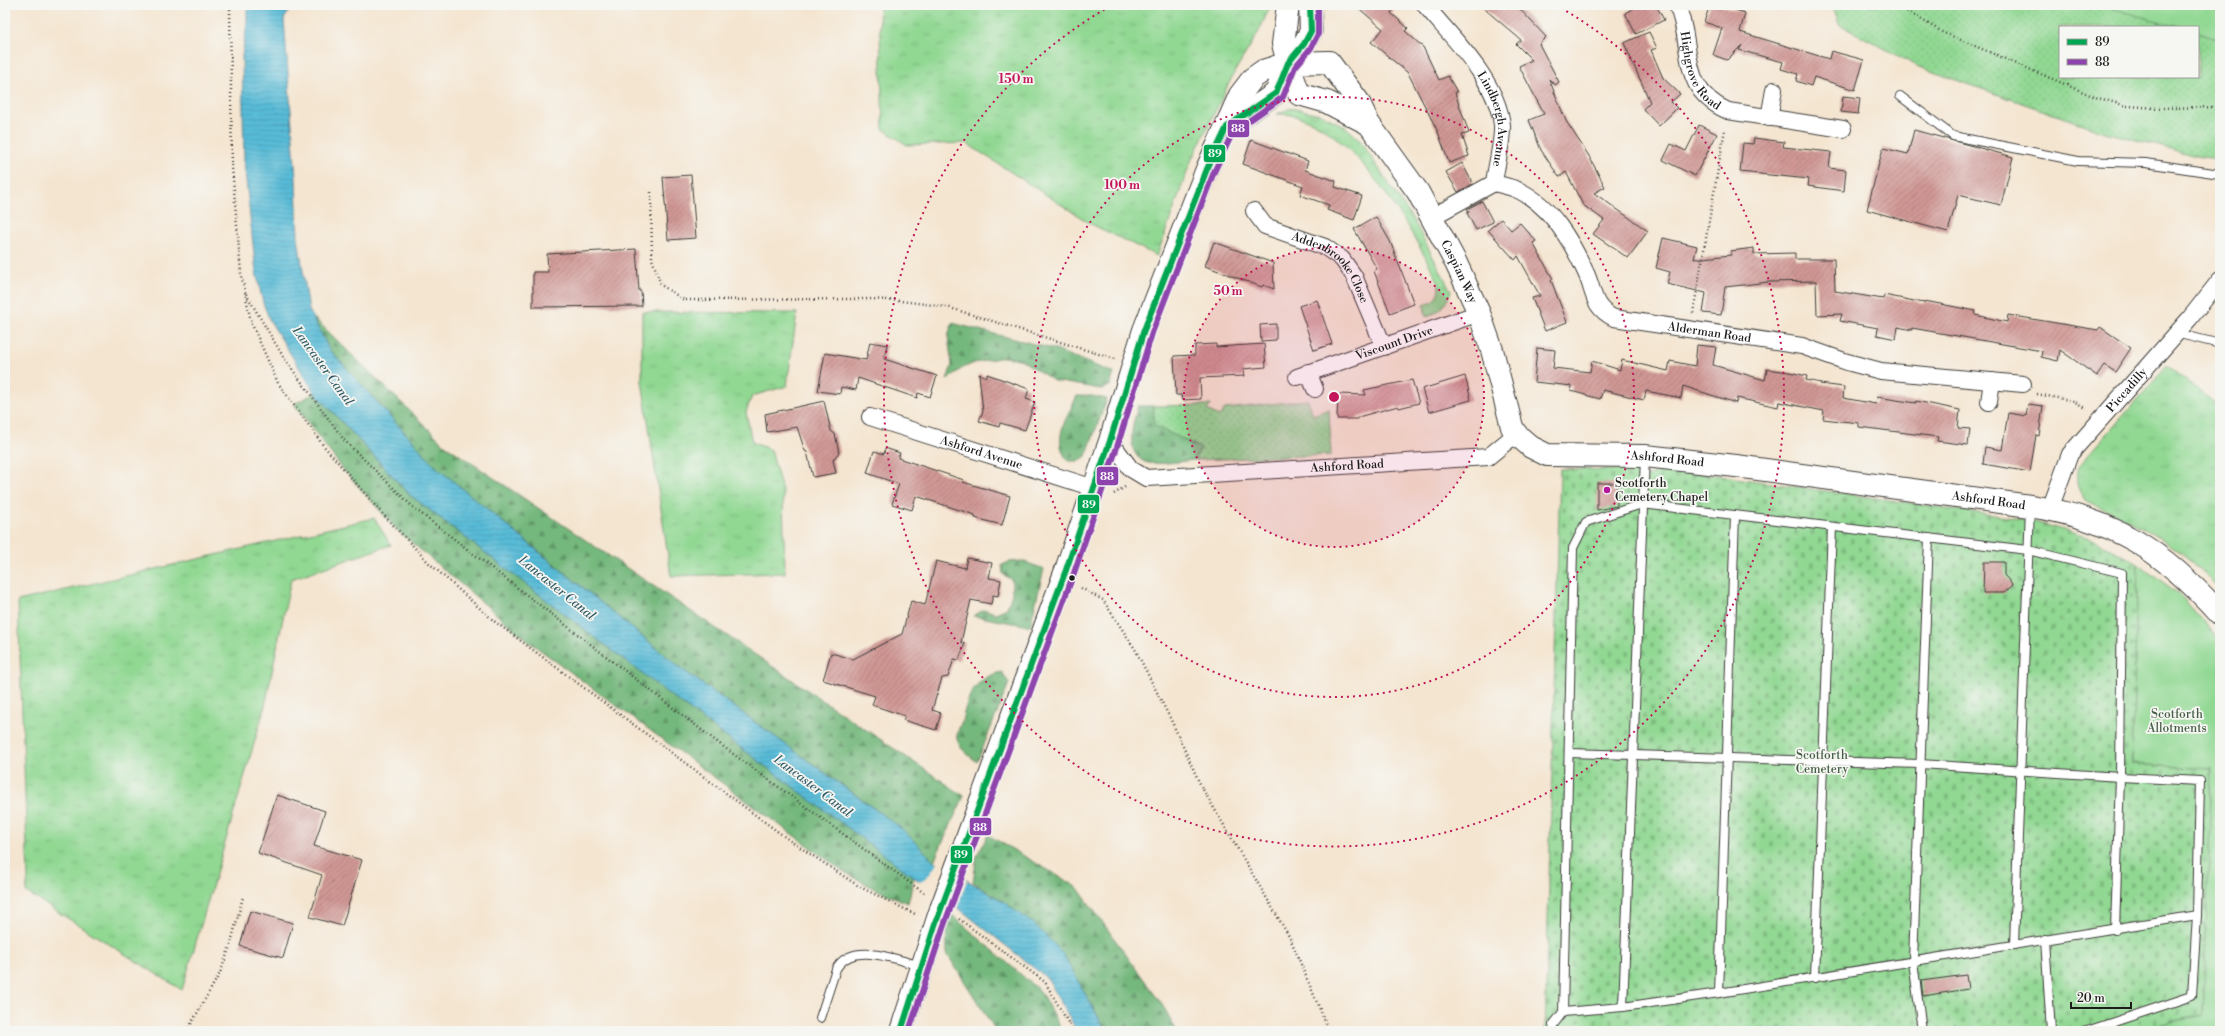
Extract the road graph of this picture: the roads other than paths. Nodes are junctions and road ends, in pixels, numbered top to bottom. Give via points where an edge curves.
1 (1288, 5) edge
2 (1310, 5) edge
3 (1425, 5) edge
4 (1677, 5) edge
5 (1288, 63) junction
6 (1774, 90) dead end
7 (1900, 96) dead end
8 (1769, 118) junction
9 (1369, 124) junction
10 (1843, 129) dead end
11 (2220, 174) edge
12 (1494, 183) junction
13 (1254, 211) dead end
14 (1432, 217) junction
15 (2220, 280) edge
16 (1479, 313) junction
17 (2176, 333) junction
18 (2220, 344) edge
19 (1384, 347) junction
20 (1992, 381) junction
21 (2023, 384) road end
22 (1315, 389) dead end
23 (1989, 402) dead end
24 (870, 417) dead end
25 (1516, 434) junction
26 (1110, 441) junction
27 (1645, 456) junction
28 (1094, 488) junction
29 (1642, 504) junction
30 (2040, 507) junction
31 (1735, 515) junction
32 (1832, 526) junction
33 (1929, 538) junction
34 (2028, 550) junction
35 (2220, 614) edge
36 (1569, 753) junction
37 (1632, 754) junction
38 (1727, 759) junction
39 (1824, 762) junction
40 (1920, 764) junction
41 (2020, 770) junction
42 (2120, 777) junction
43 (2197, 916) junction
44 (2116, 930) junction
45 (2045, 939) junction
46 (2014, 944) junction
47 (1914, 961) junction
48 (922, 967) junction
49 (1815, 978) junction
50 (1719, 993) junction
51 (1623, 1007) junction
52 (1563, 1012) junction
53 (820, 1018) dead end
54 (901, 1031) edge
55 (1554, 1031) edge
56 (1922, 1031) edge
57 (2051, 1031) edge
58 (2087, 1031) edge

1 - 5 street via 1283,44
2 - 5 street via 1311,31
3 - 12 street, Lindbergh Avenue via 1482,74 1497,100 1502,126
4 - 8 street, Highgrove Road via 1683,20 1690,69 1701,93 1728,111
5 - 9 street, Caspian Way via 1299,94 1327,102
5 - 9 street, Caspian Way via 1329,62 1358,101
5 - 26 street via 1276,93 1228,127 1207,169 1144,330
6 - 8 street
7 - 11 lane via 1953,136 2078,161 2146,163
8 - 10 street, Highgrove Road
9 - 14 street, Caspian Way
12 - 14 street, Lindbergh Avenue
12 - 20 street, Alderman Road via 1520,191 1545,208 1567,236 1587,274 1596,303 1603,313 1614,318 1802,346 1881,372
13 - 19 street, Addenbrooke Close via 1265,226 1325,246 1342,259 1354,276
14 - 16 street, Caspian Way
15 - 17 street, Piccadilly
16 - 19 street, Viscount Drive
16 - 25 street, Caspian Way
17 - 18 lane
17 - 30 street, Piccadilly via 2070,454
19 - 22 street, Viscount Drive via 1302,374
20 - 21 street, Alderman Road
20 - 23 street
24 - 28 street, Ashford Avenue
25 - 26 street, Ashford Road via 1488,457 1146,478 1131,469
25 - 27 street, Ashford Road via 1531,447 1547,455
26 - 28 street
27 - 29 lane
27 - 30 street, Ashford Road
28 - 48 street, bridge
29 - 31 lane
29 - 36 lane via 1586,522 1573,548
29 - 37 lane
30 - 34 lane
30 - 35 street, Ashford Road via 2100,522 2148,549 2182,574
31 - 32 lane
31 - 38 lane
32 - 33 lane
32 - 39 lane
33 - 34 lane
33 - 40 lane
34 - 41 lane
34 - 42 lane via 2122,573
36 - 37 lane
36 - 52 lane
37 - 38 lane
37 - 51 lane
38 - 39 lane
38 - 50 lane
39 - 40 lane
39 - 49 lane
40 - 41 lane
40 - 47 lane
41 - 42 lane
41 - 46 lane
42 - 43 lane via 2200,781
42 - 44 lane
43 - 44 lane
43 - 58 lane via 2192,996
44 - 45 lane
45 - 46 lane
45 - 57 lane
46 - 47 lane
47 - 49 lane
47 - 56 lane
48 - 53 lane via 870,954 852,954 840,962 836,969
48 - 54 street
49 - 50 lane
50 - 51 lane
51 - 52 lane
52 - 55 lane via 1553,1025

